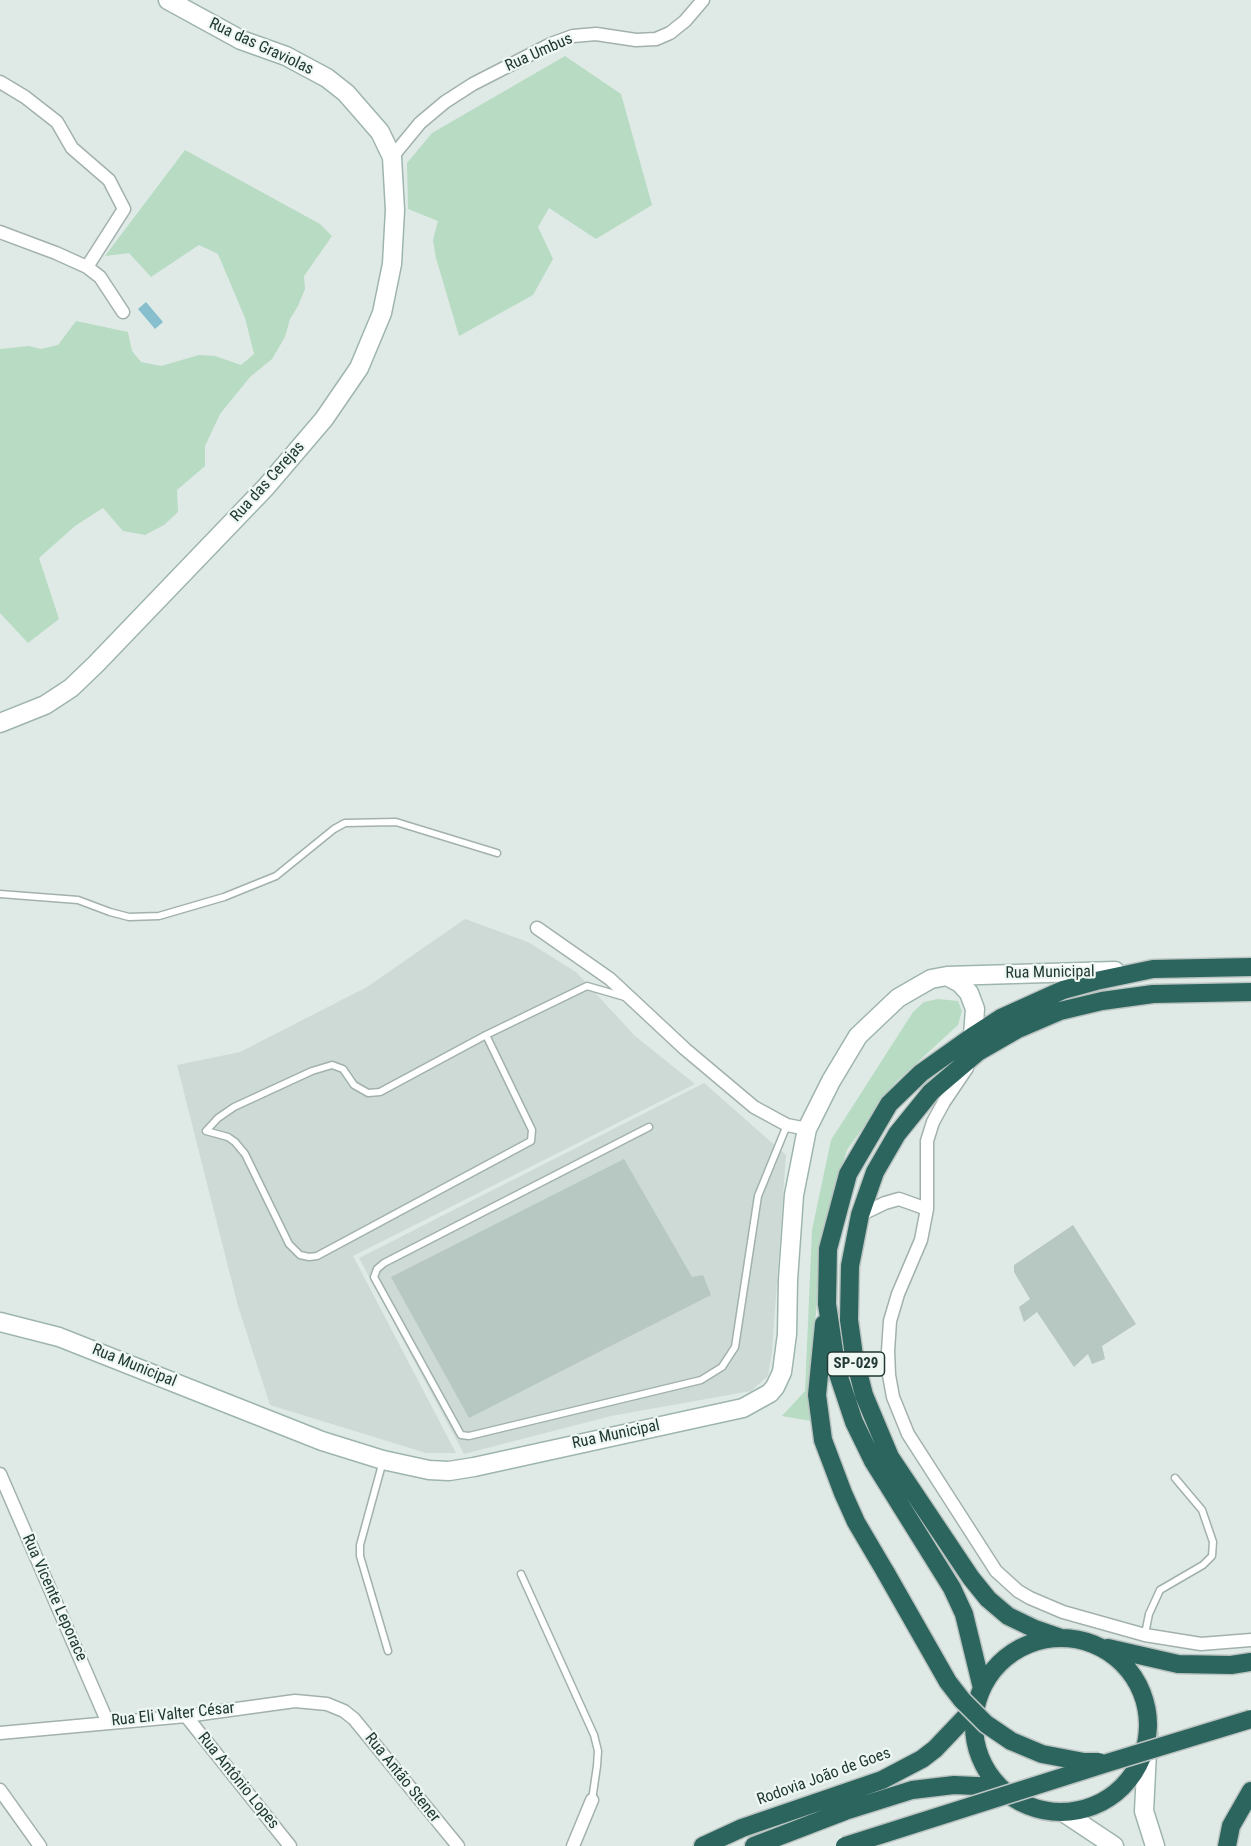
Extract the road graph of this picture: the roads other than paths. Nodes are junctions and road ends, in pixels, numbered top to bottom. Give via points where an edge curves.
1 (168, 0) edge
2 (703, 0) edge
3 (0, 82) edge
4 (392, 157) junction
5 (0, 232) edge
6 (87, 267) junction
7 (123, 312) dead end
8 (0, 723) edge
9 (497, 854) dead end
10 (0, 894) edge
11 (537, 928) dead end
12 (1251, 967) edge
13 (1153, 969) junction
14 (947, 976) junction
15 (1251, 992) edge
16 (632, 999) junction
17 (486, 1035) junction
18 (975, 1044) junction
19 (787, 1125) junction
20 (649, 1126) dead end
21 (807, 1130) junction
22 (927, 1209) junction
23 (860, 1215) junction
24 (827, 1304) junction
25 (0, 1322) edge
26 (383, 1460) junction
27 (0, 1474) edge
28 (1175, 1478) dead end
29 (521, 1574) dead end
30 (1145, 1635) junction
31 (1061, 1638) junction
32 (1251, 1640) edge
33 (1098, 1646) junction
34 (388, 1651) dead end
35 (1251, 1662) edge
36 (982, 1688) junction
37 (976, 1706) junction
38 (344, 1711) joint
39 (186, 1716) junction
40 (1251, 1719) edge
41 (108, 1723) junction
42 (0, 1733) edge
43 (1148, 1733) junction
44 (1107, 1763) junction
45 (999, 1787) junction
46 (0, 1790) edge
47 (1247, 1798) edge
48 (592, 1800) joint
49 (1063, 1812) junction
50 (40, 1846) edge
51 (290, 1846) edge
52 (458, 1846) edge
53 (573, 1846) edge
54 (703, 1846) edge
55 (754, 1846) edge
56 (845, 1846) edge
57 (1114, 1846) edge
58 (1155, 1846) edge
59 (1227, 1846) edge
60 (1239, 1846) edge

1 - 4 main road, Rua das Graviolas via 242,40 286,56 327,78 346,93 380,132
2 - 4 street, Rua Umbus via 685,21 656,39 573,36 473,84 420,123
3 - 6 street via 57,122 72,148 110,180 124,209
4 - 8 main road, Rua das Cerejas via 392,264 382,313 359,368 324,419 266,487 71,688 45,705
5 - 6 street
6 - 7 street via 100,277
9 - 10 lane via 396,822 345,823 276,876 224,897 159,916 129,917 78,900
11 - 16 street
12 - 13 highway, SP-029
13 - 14 main road, Rua Municipal
13 - 18 highway, SP-029 via 1063,990 1021,1008
14 - 18 main road via 969,993 975,1009
14 - 21 main road, Rua Municipal via 912,988 858,1036
15 - 18 highway, SP-029 via 1153,994 1102,1000 1060,1011
16 - 17 lane via 587,986
16 - 19 street via 754,1107
17 - 17 lane via 380,1092 368,1093 354,1085 343,1069 332,1065 312,1071 234,1107 206,1131 235,1142 245,1154 290,1244 300,1255 317,1256 531,1141 532,1130
18 - 22 street via 933,1122 927,1141
18 - 23 highway, SP-029 via 897,1134 875,1172
18 - 24 highway, SP-029 via 921,1073 889,1104 870,1134 848,1174 828,1249
19 - 20 lane via 758,1196 735,1347 722,1367 701,1380 461,1435 374,1277 377,1269
19 - 21 street
21 - 26 main road, Rua Municipal via 794,1195 782,1372 770,1394 743,1408 449,1471
22 - 23 street via 899,1199
22 - 30 street via 921,1240 890,1321 889,1375 908,1434 996,1571 1018,1591 1063,1612
23 - 31 highway, SP-029 via 850,1266 849,1320 864,1395 890,1457 988,1599 1008,1616
24 - 36 highway, SP-029 via 837,1371 854,1422 873,1461 952,1588 964,1614
24 - 44 highway, bridge via 817,1395 824,1440 856,1522 948,1682 986,1724 1011,1741 1042,1754
25 - 26 main road, Rua Municipal via 59,1337 322,1441
26 - 34 lane via 360,1556
27 - 41 street, Rua Vicente Leporace
28 - 30 lane via 1202,1510 1213,1542 1212,1556 1160,1590
29 - 48 lane via 594,1735 598,1751
30 - 32 street via 1201,1644
31 - 33 highway
31 - 36 highway via 1038,1641 1017,1650 999,1665
33 - 35 highway via 1179,1664 1219,1666
33 - 43 highway via 1120,1660 1137,1681 1147,1706
36 - 37 highway
37 - 45 highway via 974,1730 979,1754
37 - 54 highway, Rodovia João de Goes via 935,1749 903,1770
38 - 39 street, Rua Eli Valter César via 327,1704 295,1701
38 - 52 street, Rua Antão Stener
39 - 41 street, Rua Eli Valter César
39 - 51 street, Rua Antônio Lopes
40 - 44 highway, bridge
41 - 42 street, Rua Eli Valter César
43 - 49 highway via 1142,1758 1129,1779 1111,1796 1088,1807
43 - 58 main road via 1144,1811
44 - 56 highway, bridge
45 - 49 highway via 1033,1807
45 - 55 highway via 954,1785 912,1790
46 - 50 street
47 - 59 highway
47 - 60 highway
48 - 53 street
49 - 57 main road

